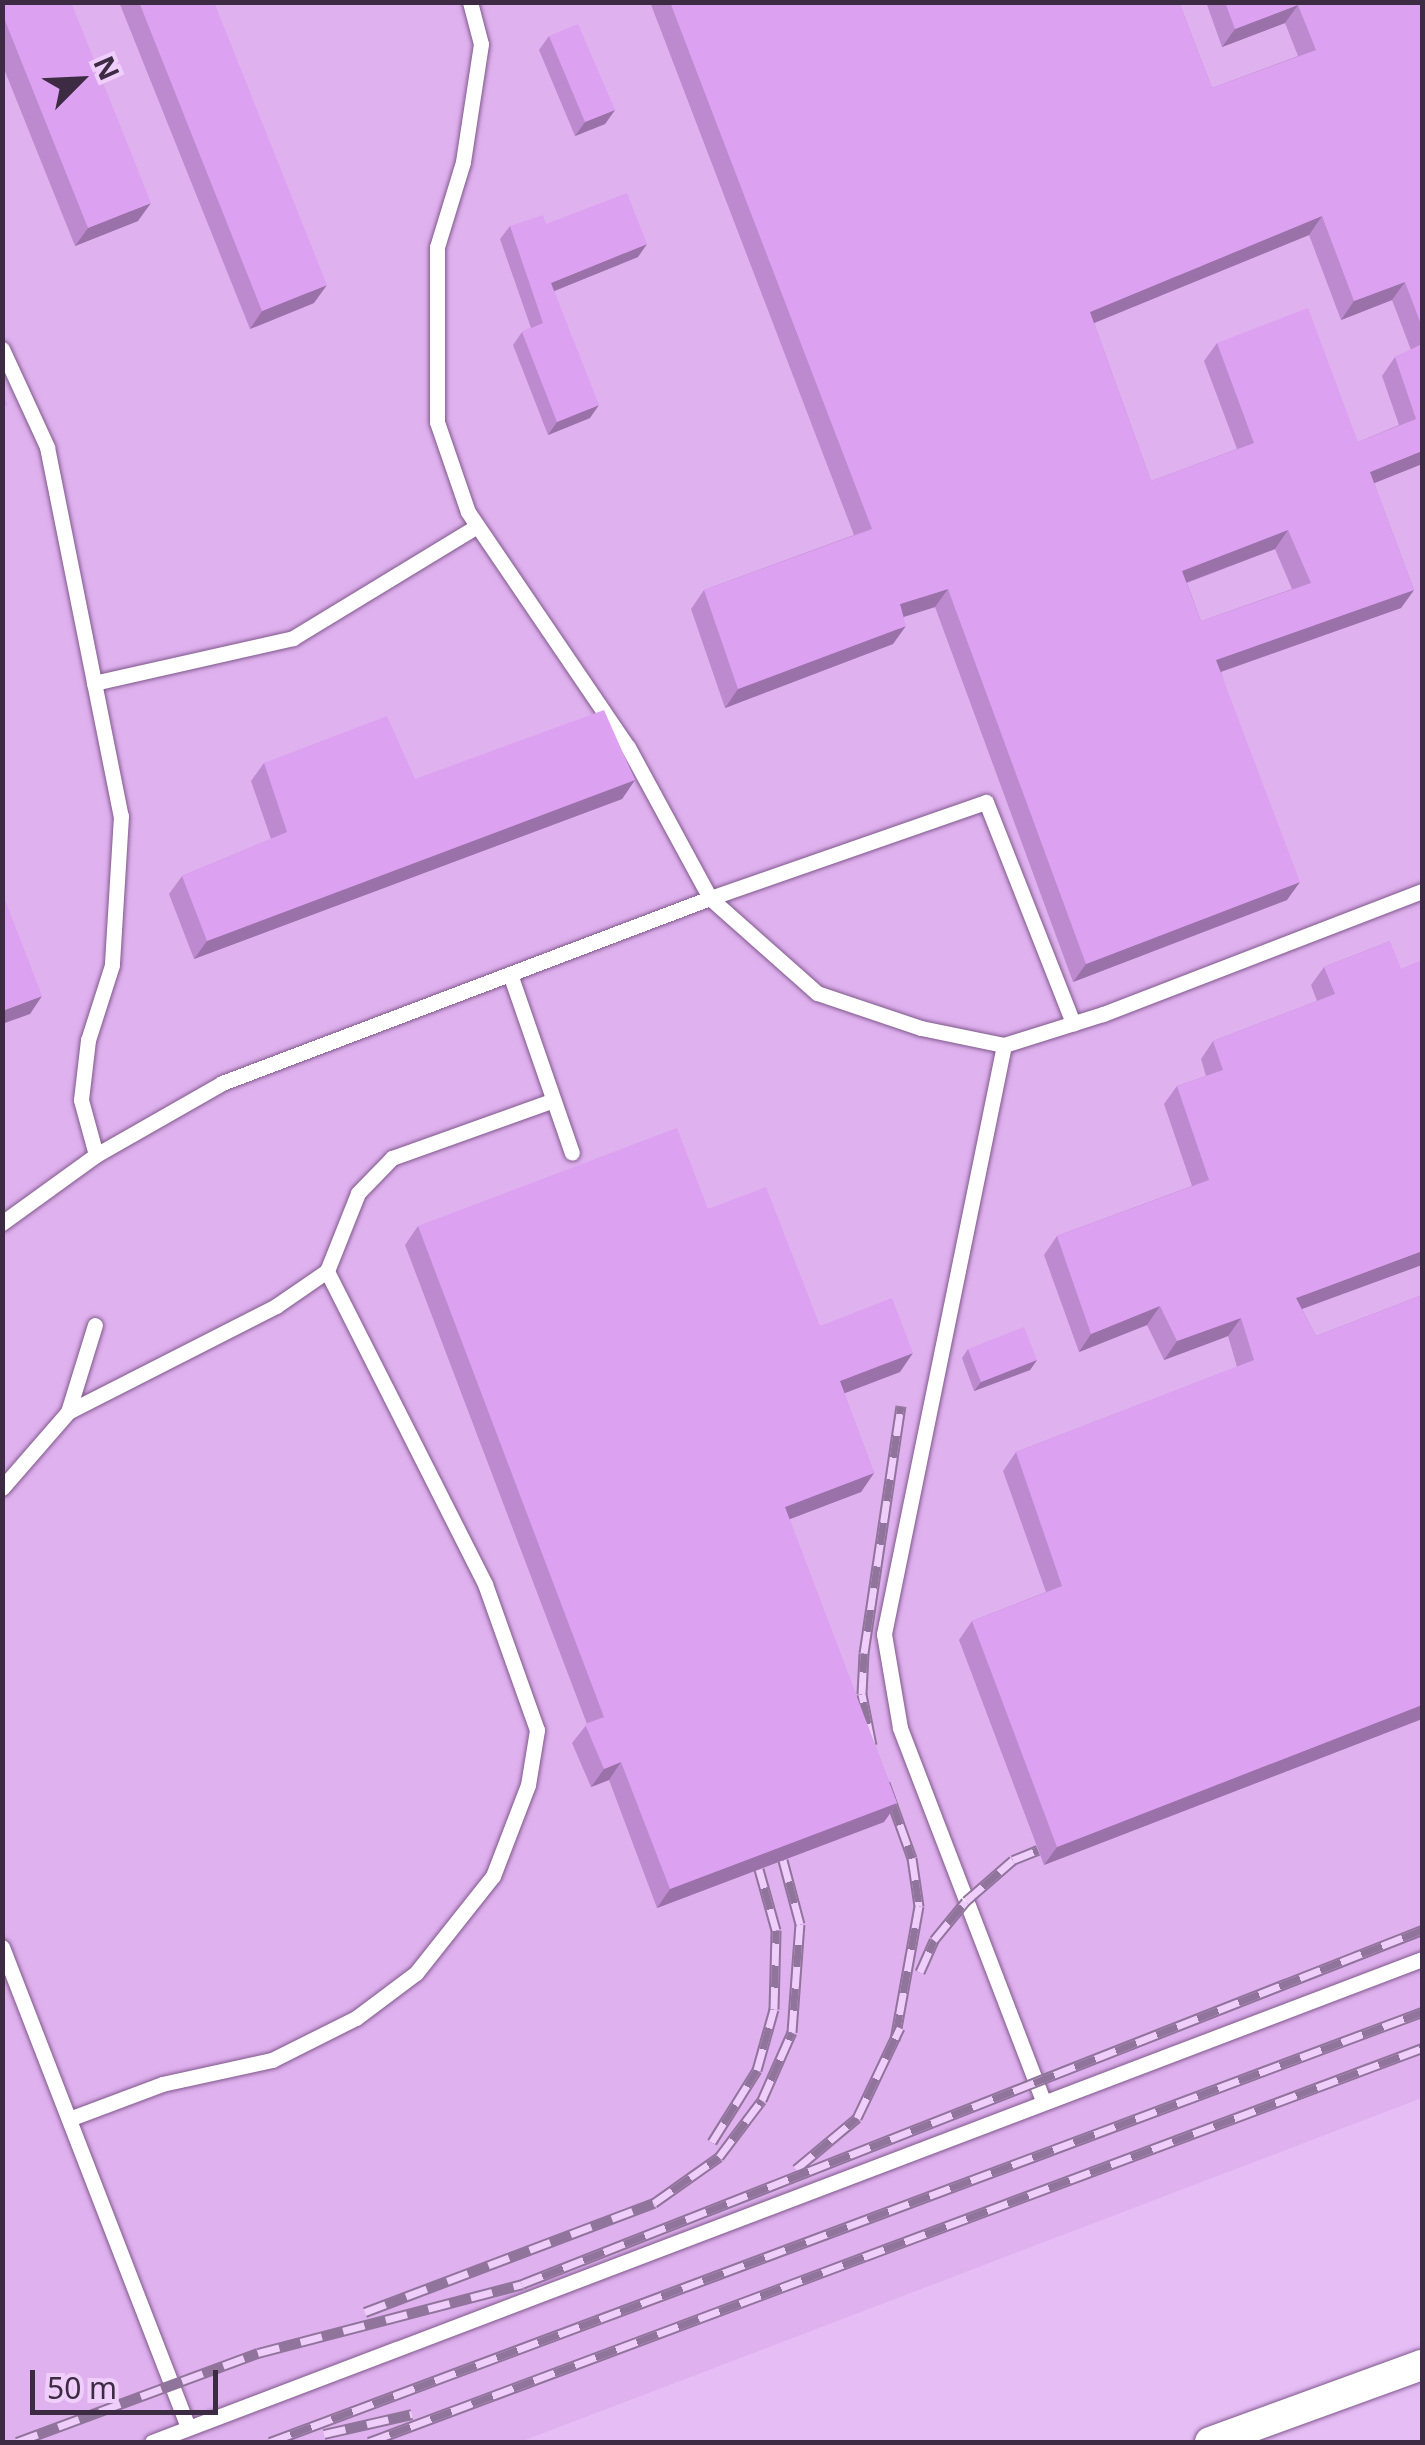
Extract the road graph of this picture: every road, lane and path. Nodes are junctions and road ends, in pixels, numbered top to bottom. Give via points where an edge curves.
1 (470, 2) edge
2 (2, 350) edge
3 (477, 526) junction
4 (94, 684) junction
5 (1422, 892) edge
6 (710, 898) junction
7 (510, 974) junction
8 (1074, 1023) junction
9 (1004, 1045) junction
10 (551, 1100) junction
11 (572, 1154) dead end
12 (96, 1156) junction
13 (2, 1223) edge
14 (328, 1271) junction
15 (95, 1325) dead end
16 (68, 1412) junction
17 (2, 1488) edge
18 (2, 1947) edge
19 (1422, 1959) edge
20 (1042, 2100) junction
21 (69, 2119) junction
22 (1422, 2365) edge
23 (188, 2427) junction
24 (152, 2442) edge
25 (1210, 2442) edge

1 - 3 lane via 480,44 463,162 437,247 438,422
2 - 4 lane via 47,447
3 - 4 lane via 293,638
3 - 6 lane via 628,747
4 - 12 lane via 121,816 112,965 88,1040 80,1100
5 - 8 lane
6 - 7 lane
6 - 8 lane via 986,802
6 - 9 lane via 817,993 922,1028
7 - 10 lane
7 - 12 lane via 222,1083
8 - 9 lane
9 - 20 lane via 884,1634 900,1728
10 - 11 lane
10 - 14 lane via 392,1158 358,1194
12 - 13 lane
14 - 16 lane via 276,1306
14 - 21 lane via 485,1584 536,1730 528,1784 493,1876 416,1974 356,2018 272,2060 162,2084
15 - 16 lane
16 - 17 lane
18 - 21 lane
19 - 20 lane
20 - 23 lane
21 - 23 lane
22 - 25 street
23 - 24 lane

